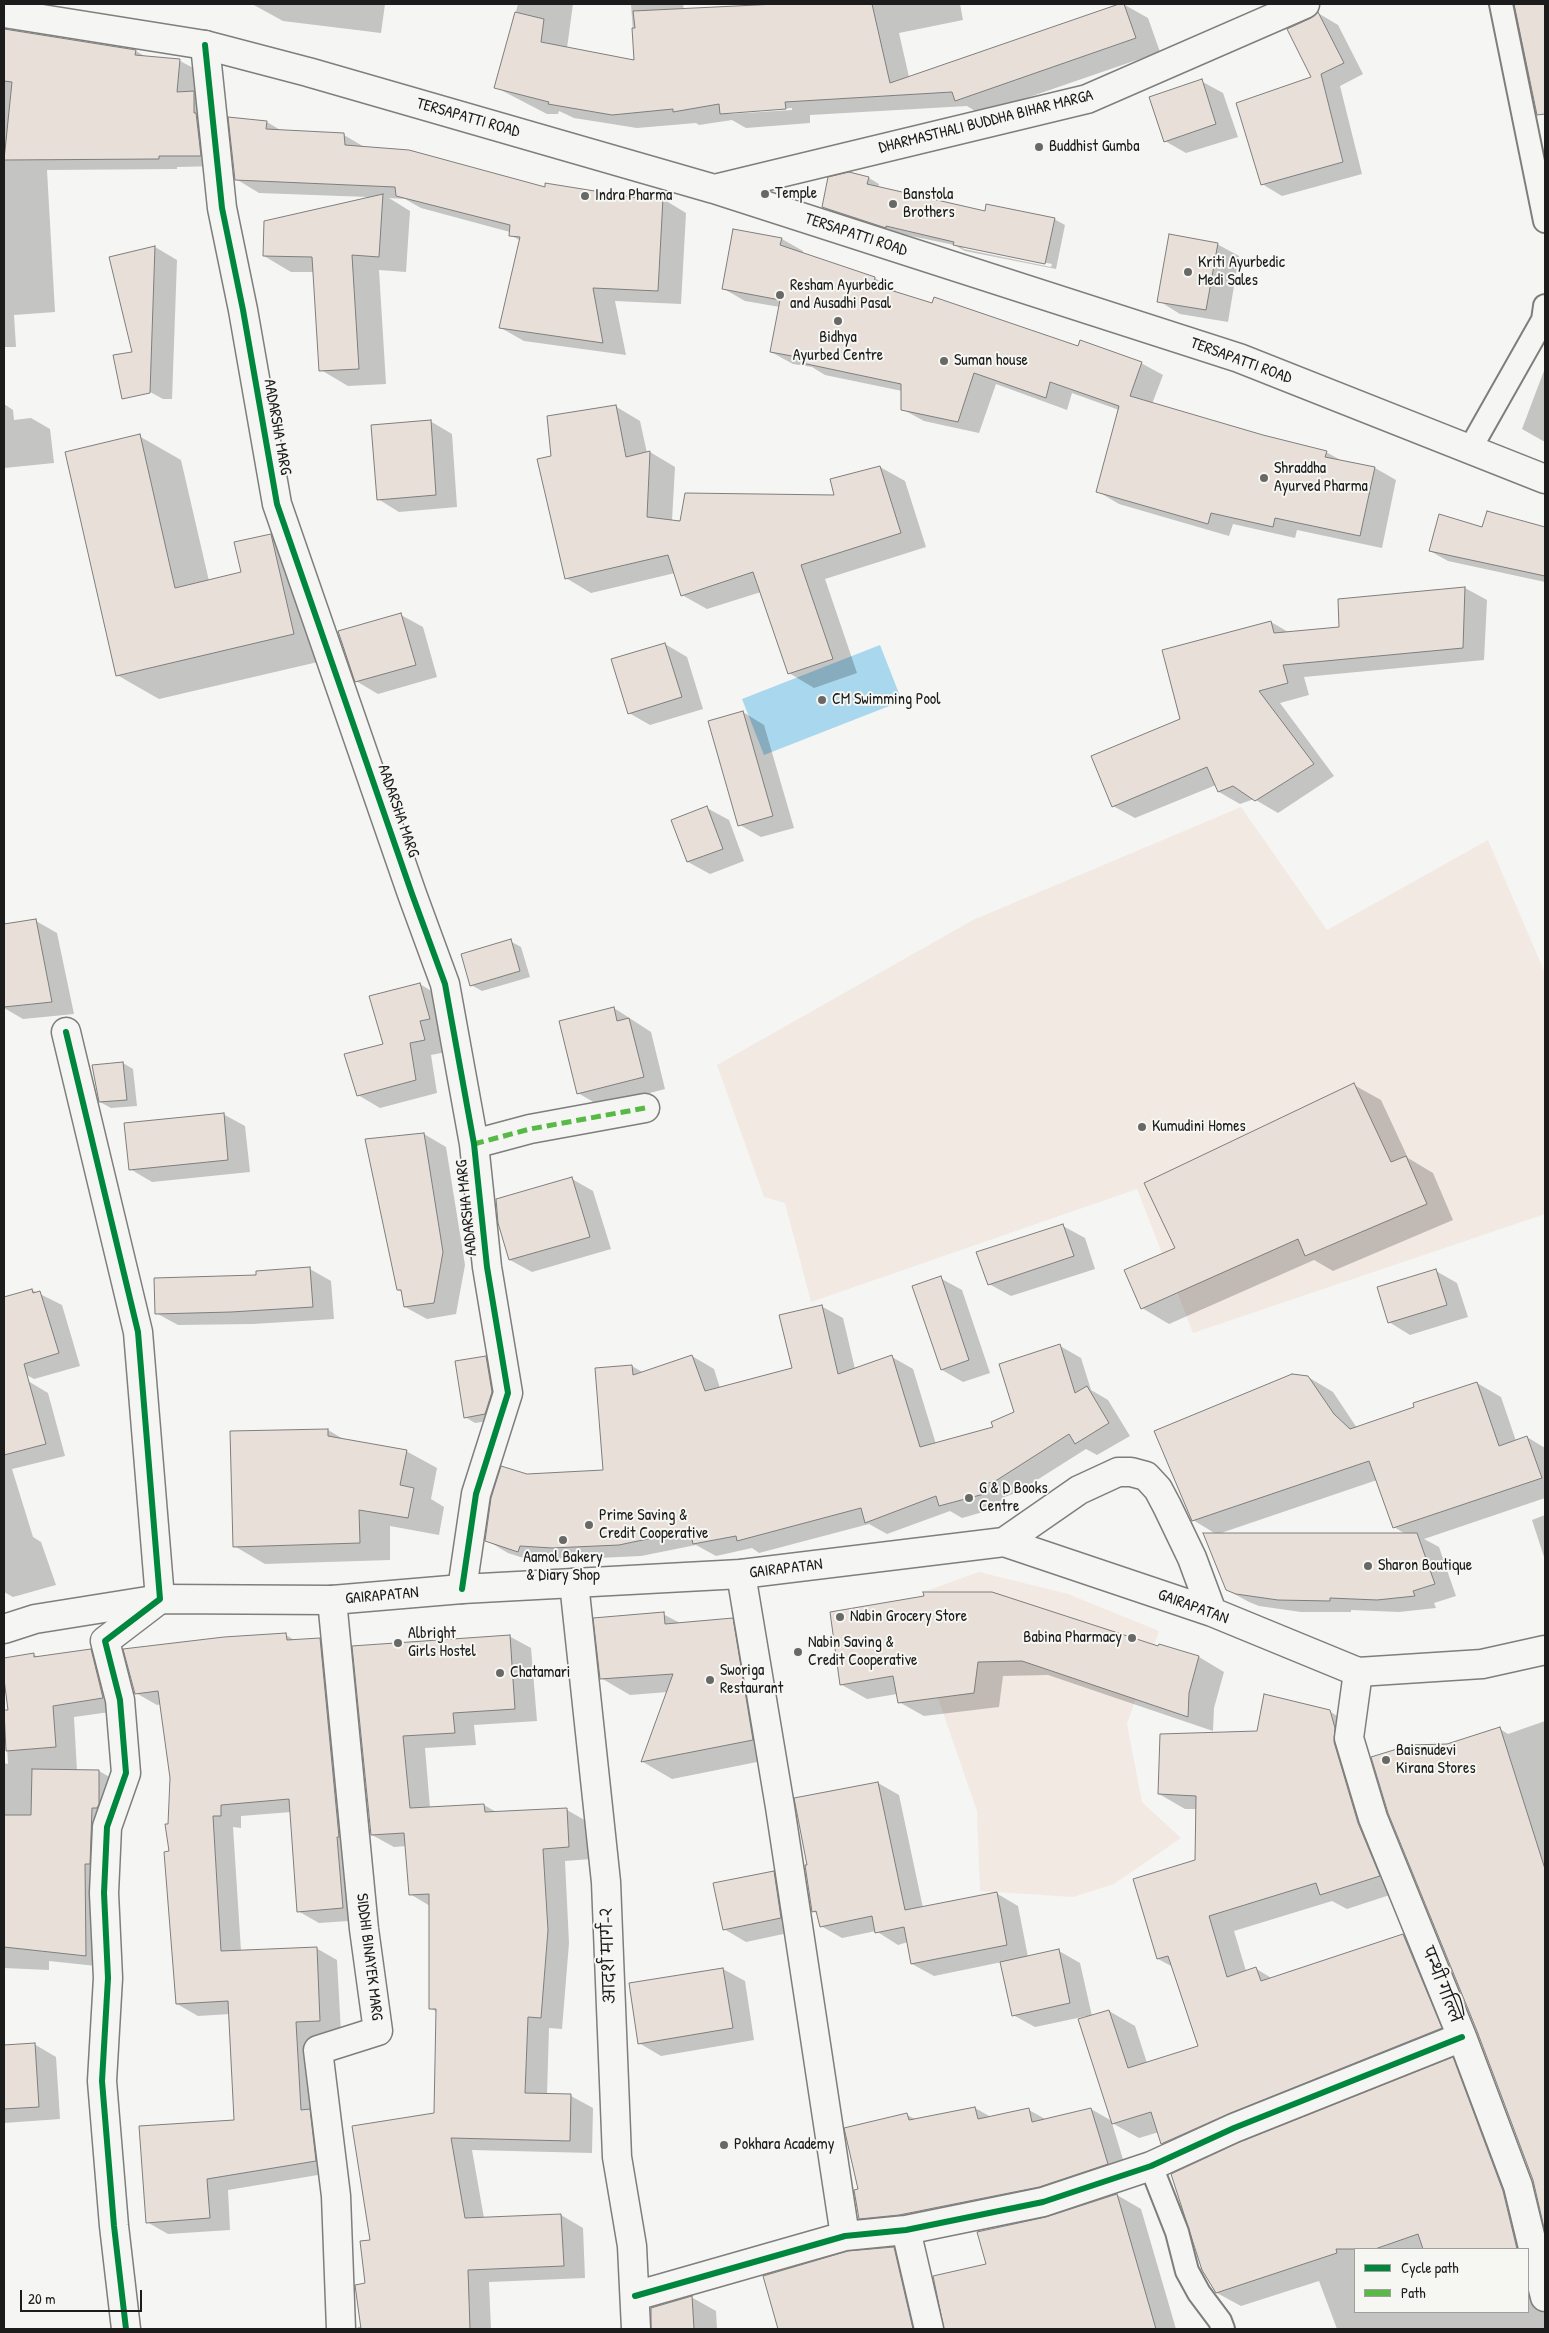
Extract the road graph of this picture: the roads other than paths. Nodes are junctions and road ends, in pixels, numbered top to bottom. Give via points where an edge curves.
1 (1305, 4) edge
2 (1501, 4) edge
3 (4, 13) edge
4 (204, 45) junction
5 (714, 189) junction
6 (1545, 221) edge
7 (1545, 306) edge
8 (1470, 449) junction
9 (1545, 479) edge
10 (66, 1032) dead end
11 (645, 1108) dead end
12 (474, 1144) junction
13 (1004, 1542) junction
14 (741, 1574) junction
15 (574, 1583) junction
16 (462, 1589) junction
17 (160, 1599) junction
18 (332, 1600) junction
19 (1212, 1612) junction
20 (4, 1629) edge
21 (1545, 1650) edge
22 (1358, 1672) junction
23 (1462, 2037) junction
24 (1151, 2166) junction
25 (906, 2230) junction
26 (845, 2236) junction
27 (635, 2296) junction
28 (1545, 2297) edge
29 (126, 2329) edge
30 (342, 2329) edge
31 (636, 2329) edge
32 (930, 2329) edge
33 (1223, 2329) edge

1 - 5 street, DHARMASTHALI BUDDHA BIHAR MARGA via 1087,99
2 - 6 lane
3 - 4 street, TERSAPATTI ROAD
4 - 5 street, TERSAPATTI ROAD
4 - 12 street, AADARSHA MARG via 222,208 277,504 446,984
5 - 8 street, TERSAPATTI ROAD via 1239,358
7 - 8 lane via 1543,320
8 - 9 street, TERSAPATTI ROAD
10 - 17 street via 138,1332
11 - 12 street via 530,1129
12 - 16 street, AADARSHA MARG via 487,1267 508,1393 476,1494
13 - 14 street, GAIRAPATAN
13 - 19 street, GAIRAPATAN
13 - 19 street via 1079,1490 1118,1472 1146,1476 1158,1489 1171,1514
14 - 15 street, GAIRAPATAN
14 - 26 street
15 - 16 street, GAIRAPATAN
15 - 27 street, आदर्श मार्ग-२ via 606,1882 617,2157 632,2246
16 - 18 street, GAIRAPATAN
17 - 18 street, GAIRAPATAN
17 - 20 street, GAIRAPATAN via 35,1619
17 - 29 street via 105,1641 120,1700 126,1773 107,1827 104,1893 108,1978 102,2081
18 - 30 street, SIDDHI BINAYEK MARG via 364,1929 378,2031 318,2050 336,2196
19 - 22 street, GAIRAPATAN
21 - 22 street, GAIRAPATAN via 1482,1664
22 - 23 street, पन्थी गल्लि via 1349,1738 1373,1818
23 - 24 street via 1234,2128
23 - 28 street, पन्थी गल्लि via 1518,2186
24 - 25 street via 1043,2202
24 - 33 lane via 1177,2232 1187,2271
25 - 26 street
25 - 32 street
26 - 27 street
27 - 31 street, आदर्श मार्ग-२

